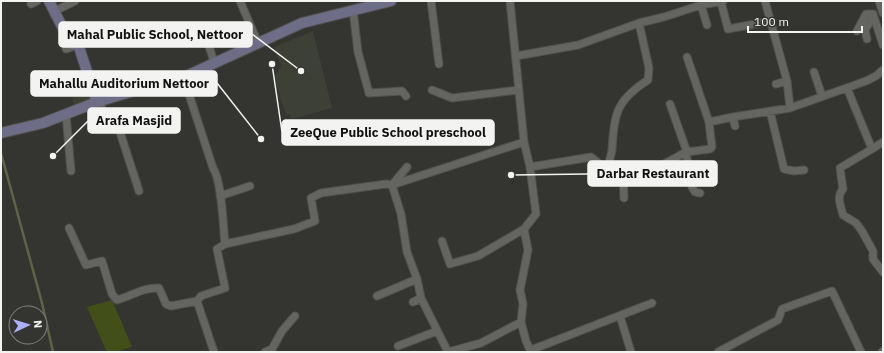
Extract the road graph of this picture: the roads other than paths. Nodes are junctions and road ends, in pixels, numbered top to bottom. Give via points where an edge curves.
1 (49, 1) edge
2 (75, 1) edge
3 (240, 1) edge
4 (391, 1) edge
5 (431, 1) edge
6 (510, 1) edge
7 (722, 1) edge
8 (765, 1) edge
9 (879, 1) edge
10 (701, 5) junction
11 (353, 10) junction
12 (55, 11) junction
13 (883, 13) edge
14 (873, 17) junction
15 (771, 21) junction
16 (639, 23) junction
17 (707, 25) dead end
18 (200, 27) dead end
19 (857, 31) dead end
20 (867, 39) dead end
21 (258, 43) junction
22 (78, 45) junction
23 (883, 45) edge
24 (66, 49) dead end
25 (516, 56) junction
26 (687, 57) dead end
27 (214, 62) junction
28 (439, 64) dead end
29 (883, 70) edge
30 (814, 72) dead end
31 (183, 76) junction
32 (787, 81) junction
33 (776, 84) dead end
34 (848, 88) junction
35 (432, 90) dead end
36 (519, 90) junction
37 (406, 96) dead end
38 (822, 96) junction
39 (99, 102) junction
40 (670, 104) dead end
41 (790, 108) junction
42 (770, 111) junction
43 (66, 114) junction
44 (733, 117) junction
45 (709, 122) junction
46 (735, 126) dead end
47 (2, 133) edge
48 (524, 142) junction
49 (883, 142) edge
50 (872, 149) junction
51 (687, 152) junction
52 (407, 167) dead end
53 (530, 167) junction
54 (608, 168) junction
55 (804, 170) dead end
56 (70, 171) dead end
57 (623, 174) junction
58 (392, 185) junction
59 (250, 186) dead end
60 (139, 191) dead end
61 (700, 193) dead end
62 (220, 196) junction
63 (624, 198) dead end
64 (69, 228) dead end
65 (524, 229) junction
66 (442, 241) dead end
67 (225, 244) junction
68 (883, 272) edge
69 (417, 279) junction
70 (377, 296) dead end
71 (421, 298) junction
72 (196, 301) junction
73 (413, 302) dead end
74 (652, 303) dead end
75 (295, 316) dead end
76 (620, 316) junction
77 (521, 322) junction
78 (438, 331) junction
79 (398, 346) dead end
80 (531, 351) edge
81 (214, 352) edge
82 (265, 352) edge
83 (448, 352) edge
84 (631, 352) edge
85 (718, 352) edge
86 (861, 352) edge

1 - 12 street
2 - 12 street
3 - 21 street
4 - 11 street
5 - 28 street
6 - 25 street
7 - 10 street
7 - 15 street via 728,29
8 - 15 street
9 - 13 street
10 - 16 street
10 - 17 street
11 - 21 street via 302,22
11 - 37 street via 358,52 369,93 402,91
12 - 22 street via 71,44
14 - 19 street via 872,14 866,14
14 - 20 street via 864,30
14 - 23 street
15 - 32 street
16 - 25 street via 578,45
16 - 54 street via 649,68 648,80 639,85 618,111
18 - 27 street
21 - 27 street
22 - 24 street
22 - 39 street
25 - 36 street
26 - 45 street
27 - 31 street
29 - 34 street via 876,76
30 - 38 street
31 - 39 street via 171,83 140,89
31 - 62 street via 213,168 217,173
32 - 33 street
32 - 41 street
34 - 38 street
34 - 50 street
35 - 36 street via 452,98
36 - 48 street
38 - 41 street
39 - 43 street
39 - 60 street via 104,120 115,124 118,129
40 - 51 street
41 - 42 street
42 - 44 street
42 - 55 street via 784,169 794,172
43 - 47 street via 43,123
43 - 56 street
44 - 45 street
44 - 46 street
45 - 51 street via 712,147
48 - 53 street
48 - 58 street
49 - 50 street
50 - 68 street via 840,168 843,189 839,200 843,215 856,223 862,231 873,251 873,259
51 - 57 street via 643,177 633,178
51 - 61 street via 692,187 695,192
52 - 58 street
53 - 54 street via 591,157
53 - 65 street via 536,214
54 - 57 street
57 - 63 street
58 - 67 street via 321,193 312,198 315,221 294,229
58 - 69 street via 401,214 407,252
59 - 62 street
62 - 67 street
64 - 72 street via 86,264 102,261 112,294 117,300 152,287 159,288 166,304 171,306
65 - 66 street via 478,256 450,264
65 - 77 street via 528,250 520,290 523,304
67 - 72 street via 217,249 225,288 201,296
69 - 70 street
69 - 71 street
71 - 73 street
71 - 78 street
72 - 81 street
74 - 76 street
75 - 82 street via 282,331 272,349
76 - 80 street
76 - 84 street
77 - 80 street
77 - 83 street via 481,343
78 - 79 street
78 - 83 street
85 - 86 street via 778,320 782,310 832,291

